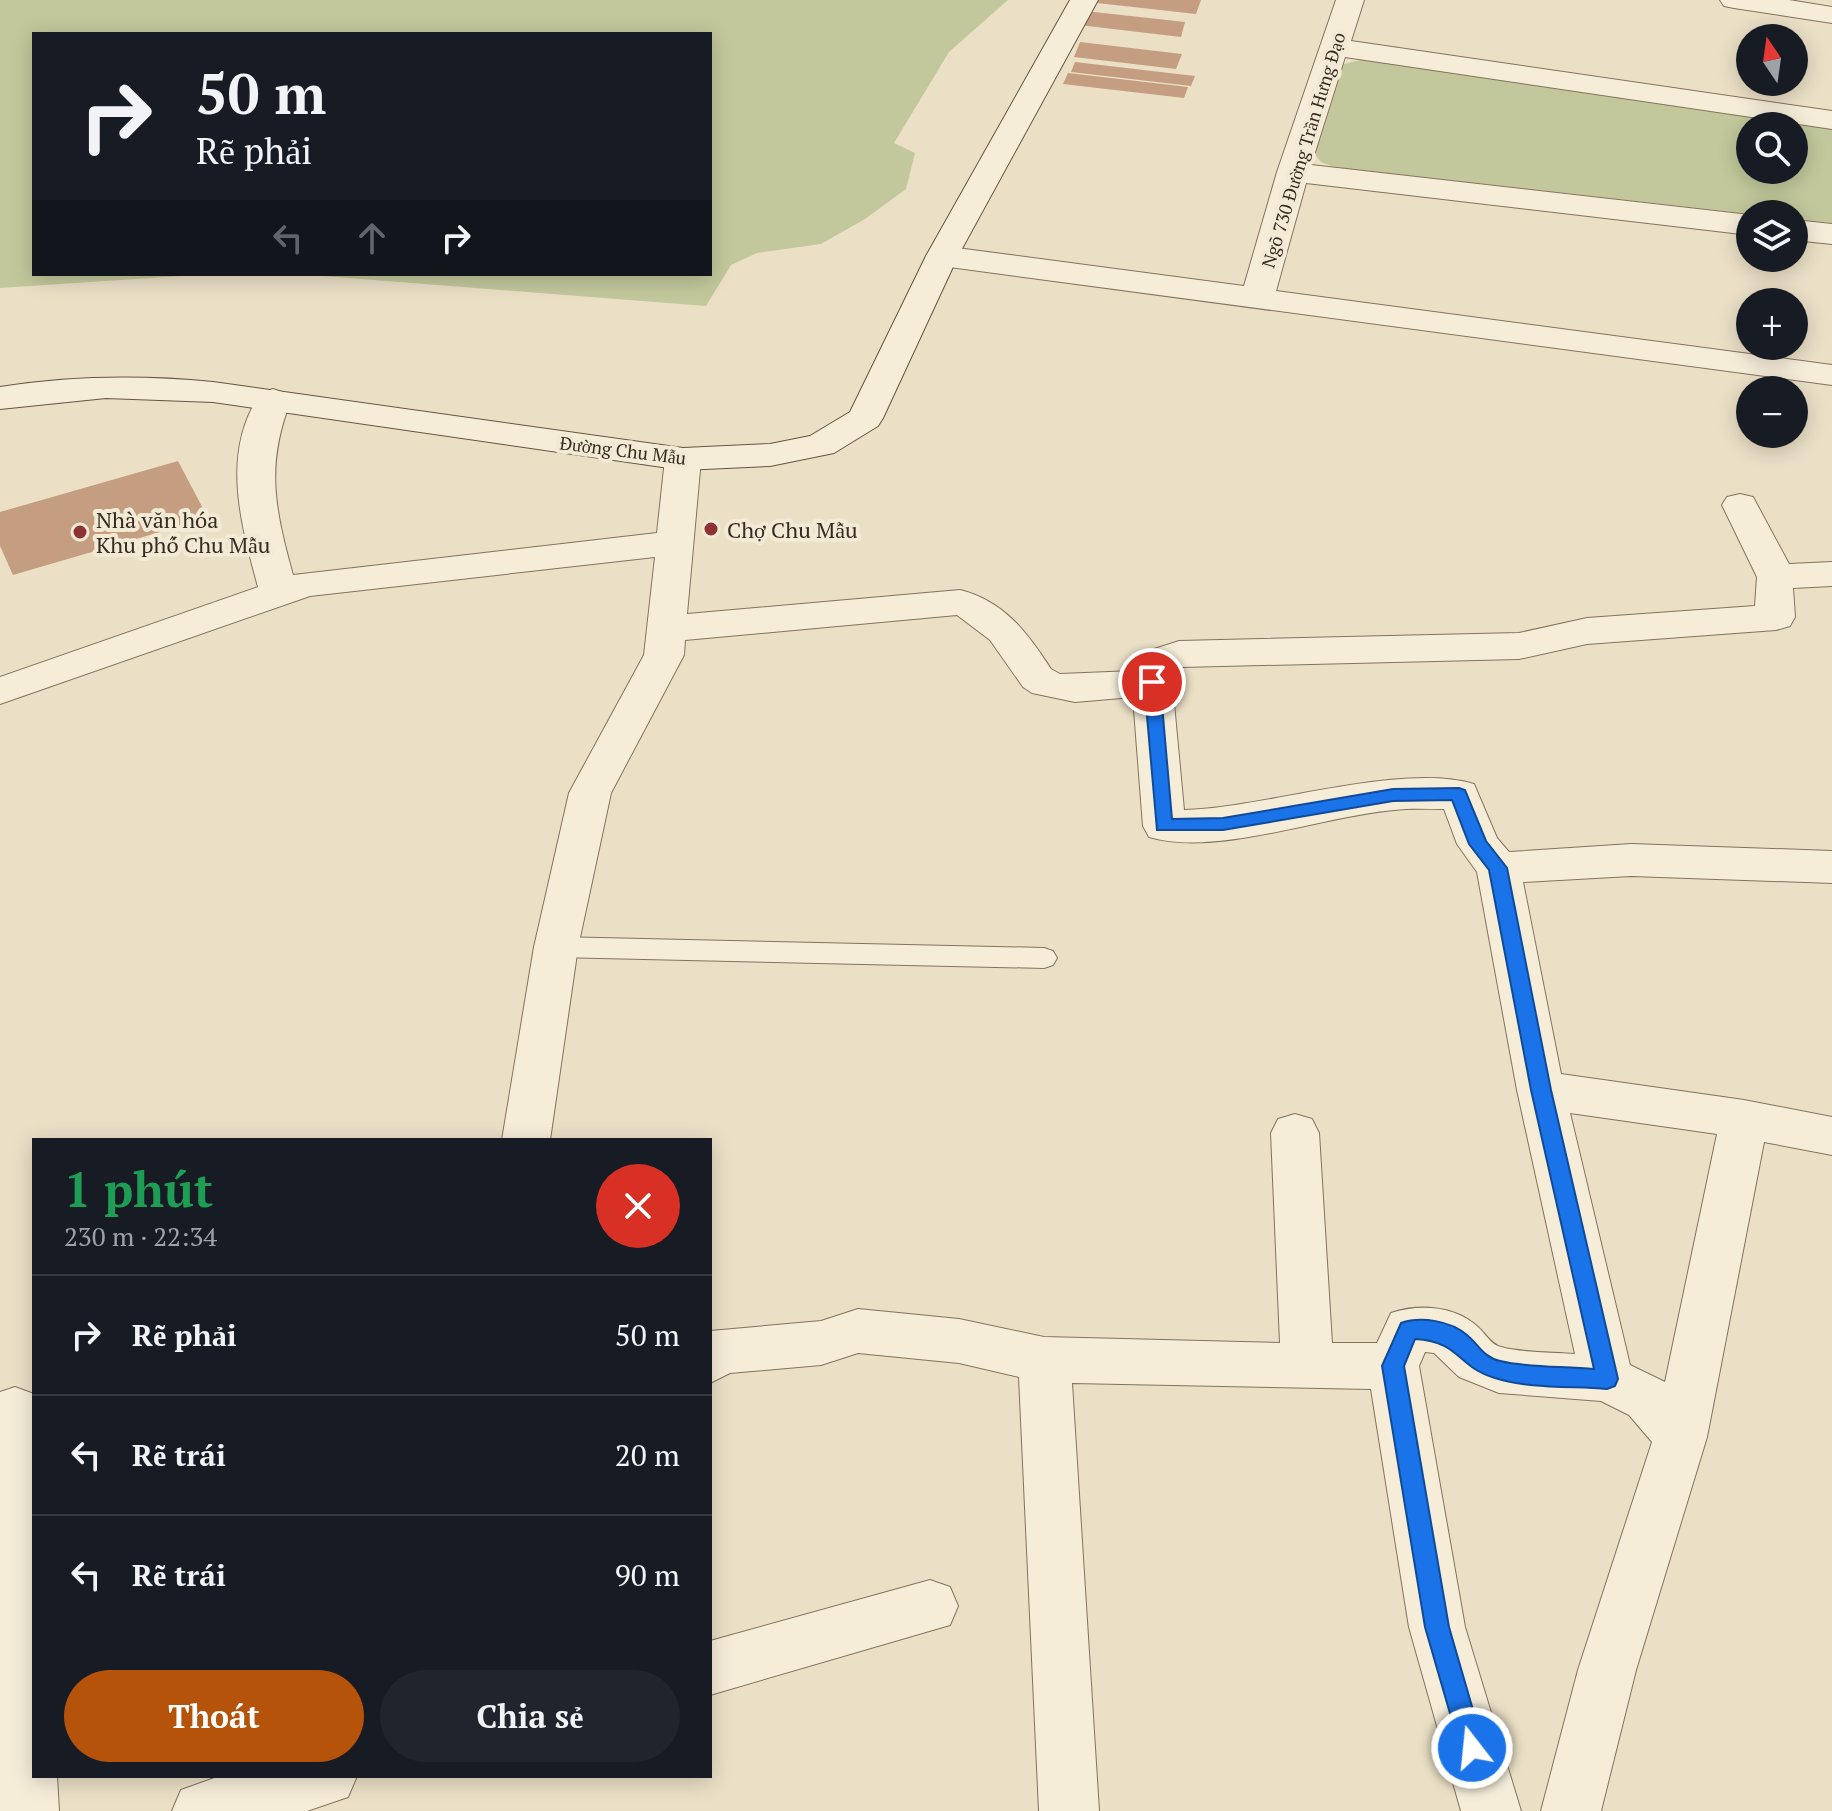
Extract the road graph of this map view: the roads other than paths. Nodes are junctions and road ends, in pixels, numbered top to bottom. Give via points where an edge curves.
1 (1084, 0) edge
2 (1350, 0) edge
3 (1734, 0) edge
4 (1832, 15) edge
5 (1334, 47) junction
6 (1832, 120) edge
7 (1293, 172) junction
8 (1736, 223) edge
9 (1808, 231) edge
10 (1832, 234) edge
11 (942, 256) junction
12 (1257, 300) junction
13 (1832, 375) edge
14 (0, 398) edge
15 (273, 400) junction
16 (683, 459) junction
17 (1740, 505) dead end
18 (675, 543) junction
19 (1832, 574) edge
20 (1776, 577) junction
21 (279, 593) junction
22 (667, 629) junction
23 (1152, 682) junction
24 (0, 691) edge
25 (1832, 867) edge
26 (1498, 868) junction
27 (556, 947) junction
28 (1044, 958) dead end
29 (1541, 1090) junction
30 (1744, 1119) junction
31 (1295, 1133) dead end
32 (1832, 1136) edge
33 (526, 1138) edge
34 (712, 1355) edge
35 (1044, 1360) junction
36 (1307, 1366) junction
37 (1393, 1366) junction
38 (1607, 1379) junction
39 (15, 1410) dead end
40 (1680, 1437) junction
41 (930, 1606) dead end
42 (712, 1667) edge
43 (320, 1778) edge
44 (29, 1811) edge
45 (202, 1811) edge
46 (1069, 1811) edge
47 (1491, 1811) edge
48 (1571, 1811) edge

1 - 11 street, Đường Chu Mẫu
2 - 5 street, Ngõ 730 Đường Trần Hưng Đạo
3 - 4 street
5 - 6 street
5 - 7 street, Ngõ 730 Đường Trần Hưng Đạo
7 - 8 street
7 - 12 street, Ngõ 730 Đường Trần Hưng Đạo
9 - 10 street
11 - 12 street
11 - 16 street, Đường Chu Mẫu via 865,418 821,445 770,455
12 - 13 street
14 - 15 street, Đường Chu Mẫu via 141,385
15 - 16 street, Đường Chu Mẫu
15 - 21 street via 253,457 261,525
16 - 18 street
17 - 20 street
18 - 21 street via 305,584
18 - 22 street
19 - 20 street
20 - 23 street via 1776,617 1587,631 1519,646 1179,654 1156,662
21 - 24 street
22 - 23 street via 960,602 982,609 1038,679 1061,687
22 - 27 street via 664,655 590,793
23 - 26 street via 1164,826 1223,824 1393,795 1459,794 1478,844
25 - 26 street via 1631,860
26 - 29 street
27 - 28 lane
27 - 33 street
29 - 30 street
29 - 38 street
30 - 32 street
30 - 40 street
31 - 36 street
34 - 35 street via 821,1343 858,1331 959,1341
35 - 36 street
35 - 46 street
36 - 37 street
37 - 38 street via 1409,1329 1431,1330 1458,1340 1477,1361 1499,1370
37 - 47 street via 1437,1627
38 - 40 street via 1648,1399
39 - 44 street
40 - 48 street via 1607,1670
41 - 42 street
43 - 45 street

